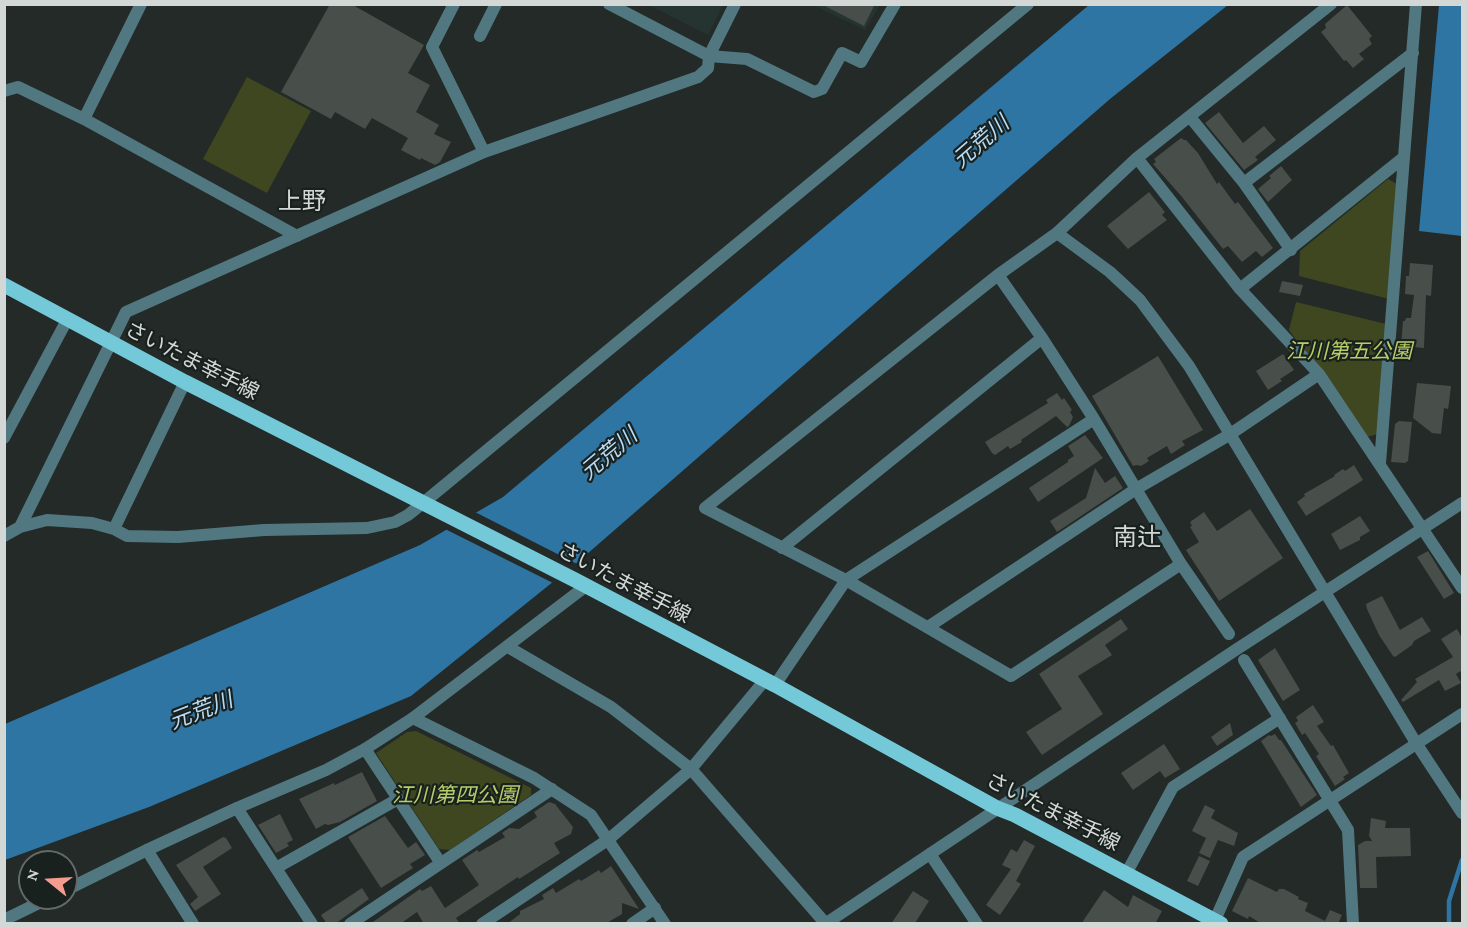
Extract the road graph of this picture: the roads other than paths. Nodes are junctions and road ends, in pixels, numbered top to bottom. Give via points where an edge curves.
1 (141, 4) edge
2 (454, 4) edge
3 (496, 4) edge
4 (609, 4) edge
5 (735, 4) edge
6 (895, 4) edge
7 (1028, 4) edge
8 (1331, 4) edge
9 (1416, 4) edge
10 (480, 36) dead end
11 (1413, 53) junction
12 (709, 56) junction
13 (8, 90) edge
14 (4, 105) edge
15 (1190, 117) junction
16 (84, 119) junction
17 (484, 152) junction
18 (1137, 158) junction
19 (1403, 158) junction
20 (1244, 183) junction
21 (1057, 233) junction
22 (297, 236) junction
23 (1291, 250) junction
24 (998, 274) junction
25 (4, 285) edge
26 (1240, 289) junction
27 (67, 320) junction
28 (1042, 338) junction
29 (111, 343) junction
30 (1319, 374) junction
31 (186, 382) junction
32 (1094, 419) junction
33 (1229, 435) junction
34 (4, 438) edge
35 (1380, 463) junction
36 (1136, 489) junction
37 (1462, 503) edge
38 (427, 504) junction
39 (20, 527) junction
40 (114, 529) junction
41 (1424, 530) junction
42 (4, 536) edge
43 (782, 548) junction
44 (1181, 564) junction
45 (846, 580) junction
46 (581, 583) junction
47 (1462, 588) edge
48 (1326, 591) junction
49 (928, 627) junction
50 (1229, 634) dead end
51 (508, 647) junction
52 (1244, 660) dead end
53 (770, 683) junction
54 (1462, 714) edge
55 (413, 718) junction
56 (1280, 718) junction
57 (1416, 743) junction
58 (365, 749) junction
59 (691, 769) junction
60 (552, 789) junction
61 (398, 799) junction
62 (1329, 800) junction
63 (237, 808) junction
64 (997, 808) junction
65 (1462, 813) edge
66 (609, 839) junction
67 (147, 850) junction
68 (930, 854) junction
69 (440, 862) junction
70 (276, 868) junction
71 (1126, 874) junction
72 (78, 884) edge
73 (655, 908) junction
74 (24, 910) edge
75 (4, 920) edge
76 (189, 922) edge
77 (1218, 922) edge
78 (825, 923) edge
79 (312, 924) edge
80 (350, 924) edge
81 (482, 924) edge
82 (632, 924) edge
83 (665, 924) edge
84 (977, 924) edge
85 (1353, 924) edge

1 - 16 street
2 - 17 street via 432,47
3 - 10 street
4 - 12 street
5 - 12 street
6 - 12 street via 861,62 842,53 822,89 814,92 747,59
7 - 38 street
8 - 15 street
9 - 11 street
11 - 19 street
11 - 20 street
12 - 17 street via 708,68 698,77
13 - 14 street
13 - 16 street via 18,87
15 - 18 street
15 - 20 street
16 - 22 street
17 - 22 street
18 - 21 street
18 - 26 street
19 - 23 street
19 - 35 street
20 - 23 street
21 - 24 street
21 - 33 street via 1140,300 1189,366
22 - 29 street via 126,312
23 - 26 street
24 - 28 street
24 - 43 street via 705,508
25 - 27 main road, さいたま幸手線
26 - 30 street
27 - 29 main road, さいたま幸手線
27 - 34 street
28 - 32 street
28 - 43 street
29 - 31 main road, さいたま幸手線
29 - 39 street
30 - 33 street
30 - 35 street
31 - 38 main road, さいたま幸手線
31 - 40 street
32 - 36 street
32 - 45 street
33 - 36 street
33 - 48 street
35 - 41 street
36 - 44 street
36 - 49 street
37 - 41 street
38 - 40 street via 395,522 367,528 178,537 127,536
38 - 46 main road, さいたま幸手線
39 - 40 street via 46,520 92,523
39 - 42 street
41 - 47 street
41 - 48 street
43 - 45 street
44 - 49 street via 1011,676
44 - 50 street
45 - 49 street
45 - 53 street
46 - 51 street
46 - 53 main road, さいたま幸手線
48 - 57 street
48 - 64 street
51 - 55 street
51 - 59 street via 611,707
52 - 56 street
53 - 59 street
53 - 64 main road, さいたま幸手線
54 - 57 street
55 - 58 street
55 - 60 street
56 - 62 street
56 - 71 street via 1173,787
57 - 62 street
57 - 65 street
58 - 61 street
58 - 63 street
59 - 66 street
59 - 78 street
60 - 66 street via 591,814
60 - 69 street
61 - 69 street
61 - 70 street
62 - 77 street via 1243,858
62 - 85 street via 1348,830
63 - 67 street
63 - 70 street
64 - 68 street
64 - 71 main road, さいたま幸手線
66 - 73 street
66 - 81 street
67 - 72 street
67 - 76 street
68 - 78 street
68 - 84 street
69 - 80 street
70 - 79 street
71 - 77 main road, さいたま幸手線
73 - 82 street
73 - 83 street
74 - 75 street

